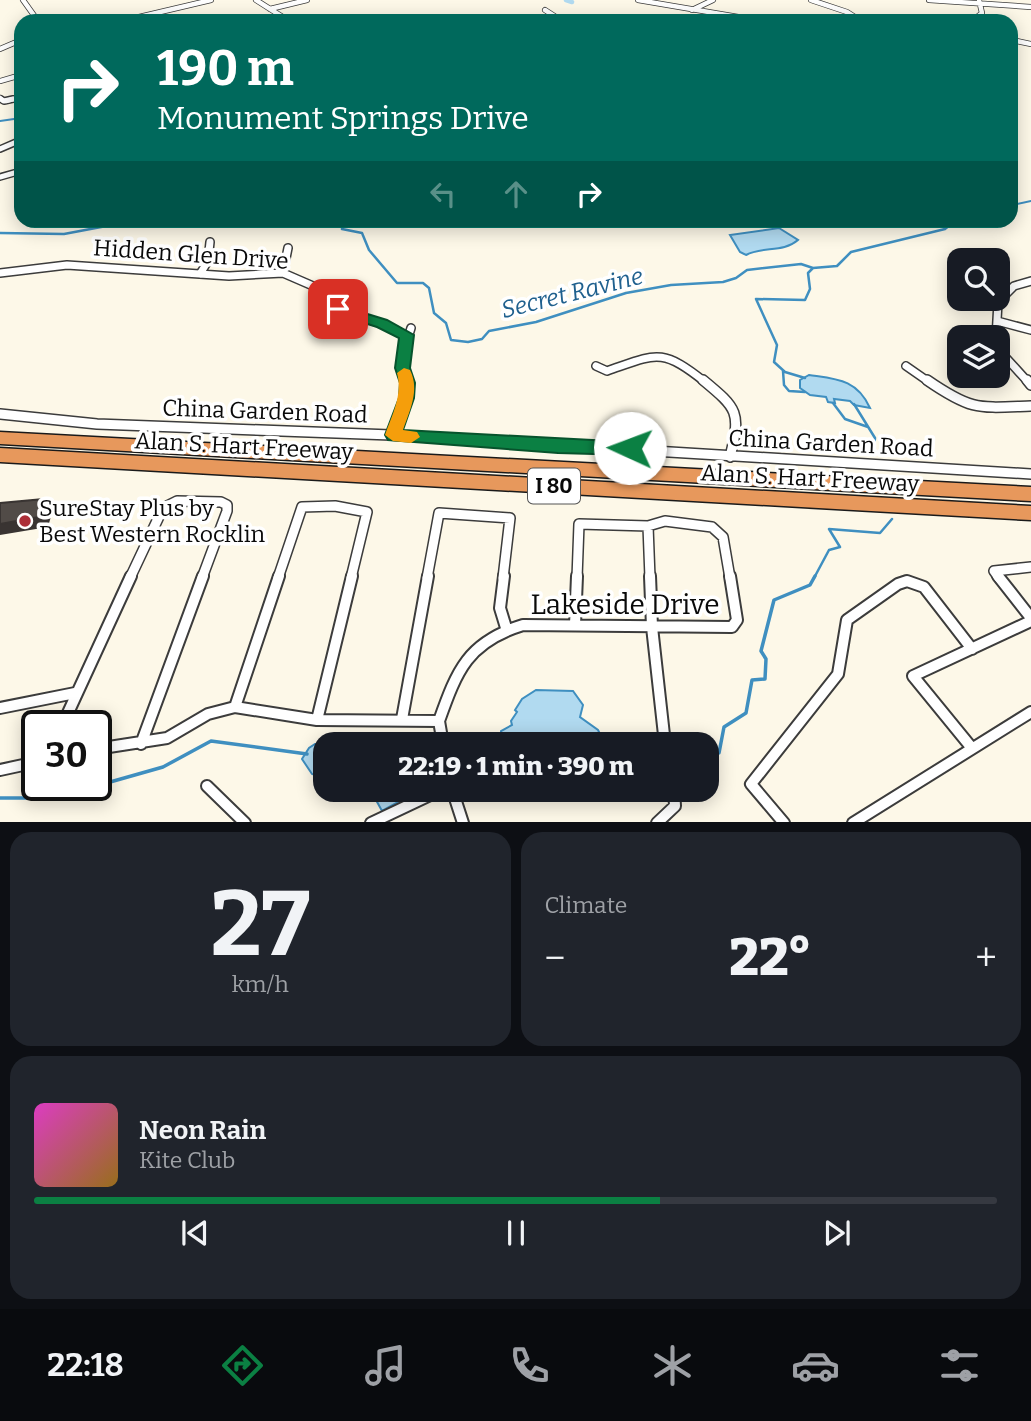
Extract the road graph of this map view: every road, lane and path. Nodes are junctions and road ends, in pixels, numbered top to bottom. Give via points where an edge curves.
1 (183, 0) edge
2 (211, 0) edge
3 (256, 0) edge
4 (307, 0) edge
5 (638, 0) edge
6 (713, 0) edge
7 (811, 0) edge
8 (929, 0) edge
9 (979, 1) edge
10 (189, 5) junction
11 (1031, 7) edge
12 (270, 9) junction
13 (544, 10) dead end
14 (692, 10) junction
15 (155, 14) edge
16 (278, 14) edge
17 (551, 14) edge
18 (721, 14) edge
19 (850, 14) edge
20 (210, 242) dead end
21 (288, 248) dead end
22 (0, 272) edge
23 (283, 273) junction
24 (200, 274) junction
25 (1031, 281) edge
26 (997, 321) junction
27 (997, 325) edge
28 (1031, 330) edge
29 (1010, 362) edge
30 (596, 366) dead end
31 (906, 366) dead end
32 (1031, 384) edge
33 (1031, 406) edge
34 (0, 414) edge
35 (393, 435) junction
36 (0, 436) edge
37 (0, 455) edge
38 (730, 457) junction
39 (76, 459) junction
40 (0, 466) edge
41 (1031, 474) edge
42 (1031, 494) edge
43 (1031, 513) edge
44 (648, 526) junction
45 (1031, 566) edge
46 (1031, 619) edge
47 (575, 625) junction
48 (652, 626) junction
49 (507, 631) junction
50 (972, 649) junction
51 (75, 693) junction
52 (235, 707) junction
53 (0, 708) edge
54 (68, 710) edge
55 (1031, 712) edge
56 (402, 719) junction
57 (317, 720) junction
58 (439, 721) junction
59 (441, 732) edge
60 (664, 732) edge
61 (141, 744) junction
62 (112, 747) edge
63 (971, 747) junction
64 (21, 765) edge
65 (0, 770) edge
66 (207, 786) dead end
67 (415, 802) edge
68 (456, 802) edge
69 (675, 802) edge
70 (245, 822) edge
71 (371, 822) edge
72 (463, 822) edge
73 (657, 822) edge
74 (784, 822) edge
75 (853, 822) edge

1 - 10 street
2 - 10 street
3 - 12 street
4 - 12 street
5 - 14 street
6 - 14 street
7 - 19 street
8 - 9 street
9 - 11 street
10 - 15 street
12 - 16 street
13 - 17 street
14 - 18 street
20 - 24 street via 208,261
21 - 23 street
22 - 24 street, Hidden Glen Drive via 83,265
23 - 24 street, Hidden Glen Drive
23 - 35 street, Hidden Glen Drive via 313,286 338,309 409,332 403,368 406,398
25 - 26 street via 1014,286 998,302
26 - 27 street
26 - 28 street
29 - 32 street
30 - 38 street via 607,371 659,355 675,360 722,396 736,413
31 - 33 street via 957,401 978,408
34 - 35 street, China Garden Road
35 - 38 street, China Garden Road
36 - 42 highway, Alan S. Hart Freeway / I 80
37 - 39 highway, Alan S. Hart Freeway / I 80
38 - 41 street, China Garden Road
39 - 40 highway
39 - 43 highway, Alan S. Hart Freeway / I 80
44 - 47 street via 579,524
44 - 48 street
44 - 48 street, Lakeside Drive via 665,521 712,527 723,537 737,620 732,627
45 - 46 street via 994,571
46 - 50 street
47 - 48 street, Lakeside Drive
47 - 49 street, Lakeside Drive via 523,625
48 - 60 street
49 - 56 street via 500,608 510,518 439,513
49 - 58 street, Lakeside Drive via 495,635 469,658 451,687
50 - 63 street via 913,676
50 - 74 street via 924,587 907,581 847,620 838,674 751,784
51 - 53 street
51 - 54 street
51 - 61 street via 163,509 177,501 227,505
52 - 57 street
52 - 57 street via 302,508 335,506 367,512
52 - 61 street via 208,714 167,738
55 - 63 street
56 - 57 street
56 - 58 street
58 - 59 street
61 - 62 street
63 - 75 street
64 - 65 street
66 - 70 street
67 - 71 street
68 - 72 street
69 - 73 street

